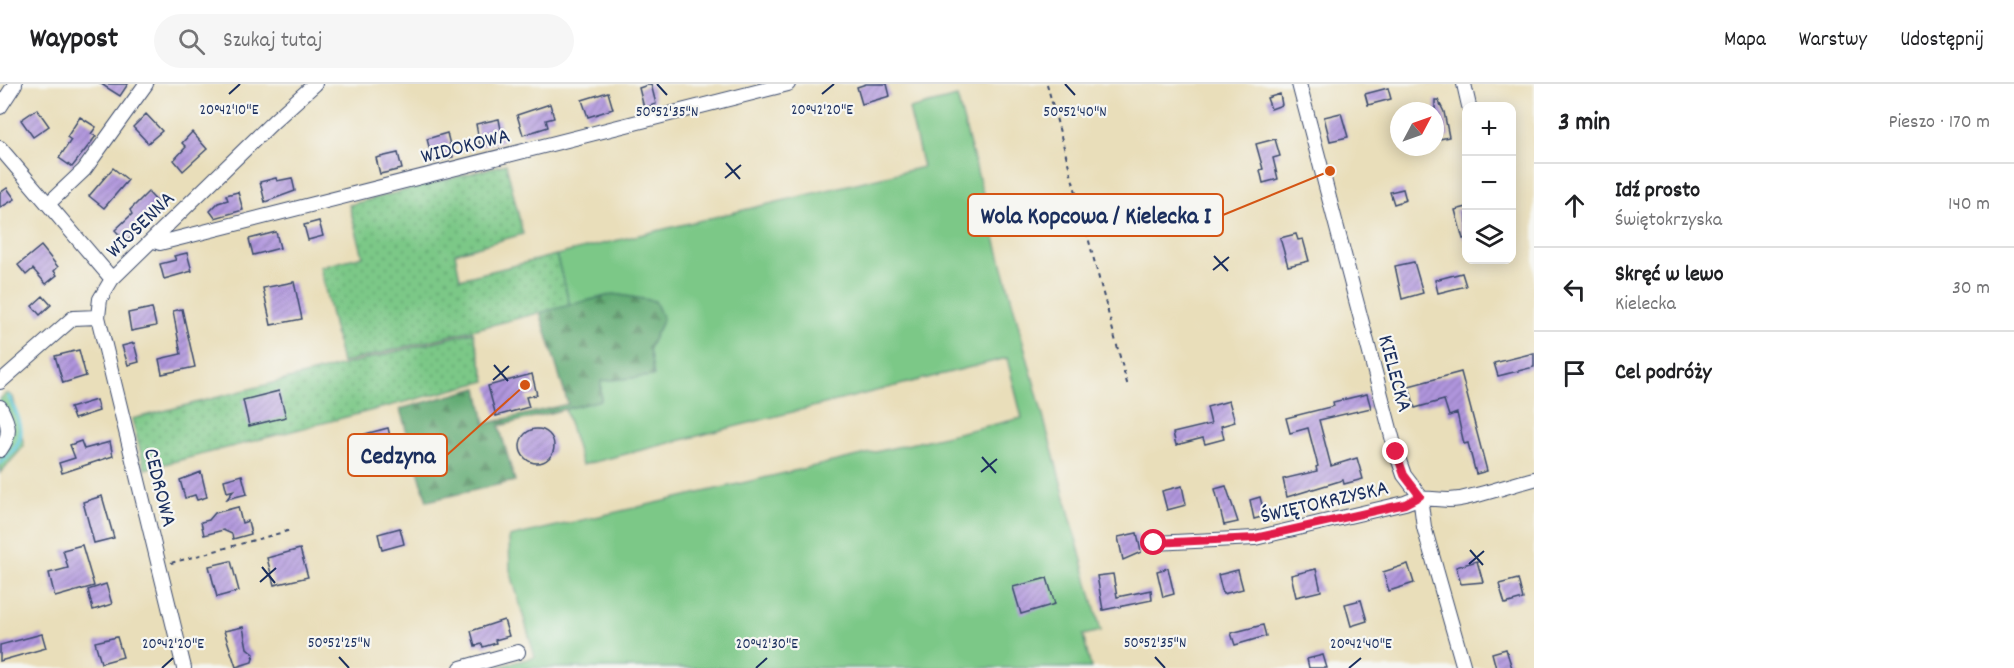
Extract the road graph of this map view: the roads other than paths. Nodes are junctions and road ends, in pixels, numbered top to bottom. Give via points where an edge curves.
1 (15, 84) edge
2 (146, 84) edge
3 (315, 84) edge
4 (788, 84) edge
5 (1299, 84) edge
6 (1464, 84) edge
7 (1468, 102) edge
8 (0, 107) edge
9 (0, 148) edge
10 (48, 204) junction
11 (152, 240) junction
12 (112, 279) junction
13 (98, 317) junction
14 (0, 382) edge
15 (0, 407) edge
16 (0, 450) edge
17 (1534, 478) edge
18 (1420, 496) junction
19 (1154, 543) dead end
20 (518, 652) dead end
21 (184, 668) edge
22 (461, 668) edge
23 (1464, 668) edge

1 - 8 street
2 - 10 street via 84,170
3 - 11 street, WIOSENNA
4 - 11 street, WIDOKOWA via 160,243
5 - 18 street, KIELECKA via 1396,452 1404,475
6 - 7 street
9 - 10 street
10 - 12 street
11 - 12 street, WIOSENNA
12 - 13 street, WIOSENNA via 100,298
13 - 14 street via 73,318
13 - 21 street, CEDROWA
15 - 16 street via 9,434
17 - 18 street, ŚWIĘTOKRZYSKA via 1460,499
18 - 19 street, ŚWIĘTOKRZYSKA via 1405,504 1255,538
18 - 23 street, KIELECKA via 1424,527
20 - 22 street

